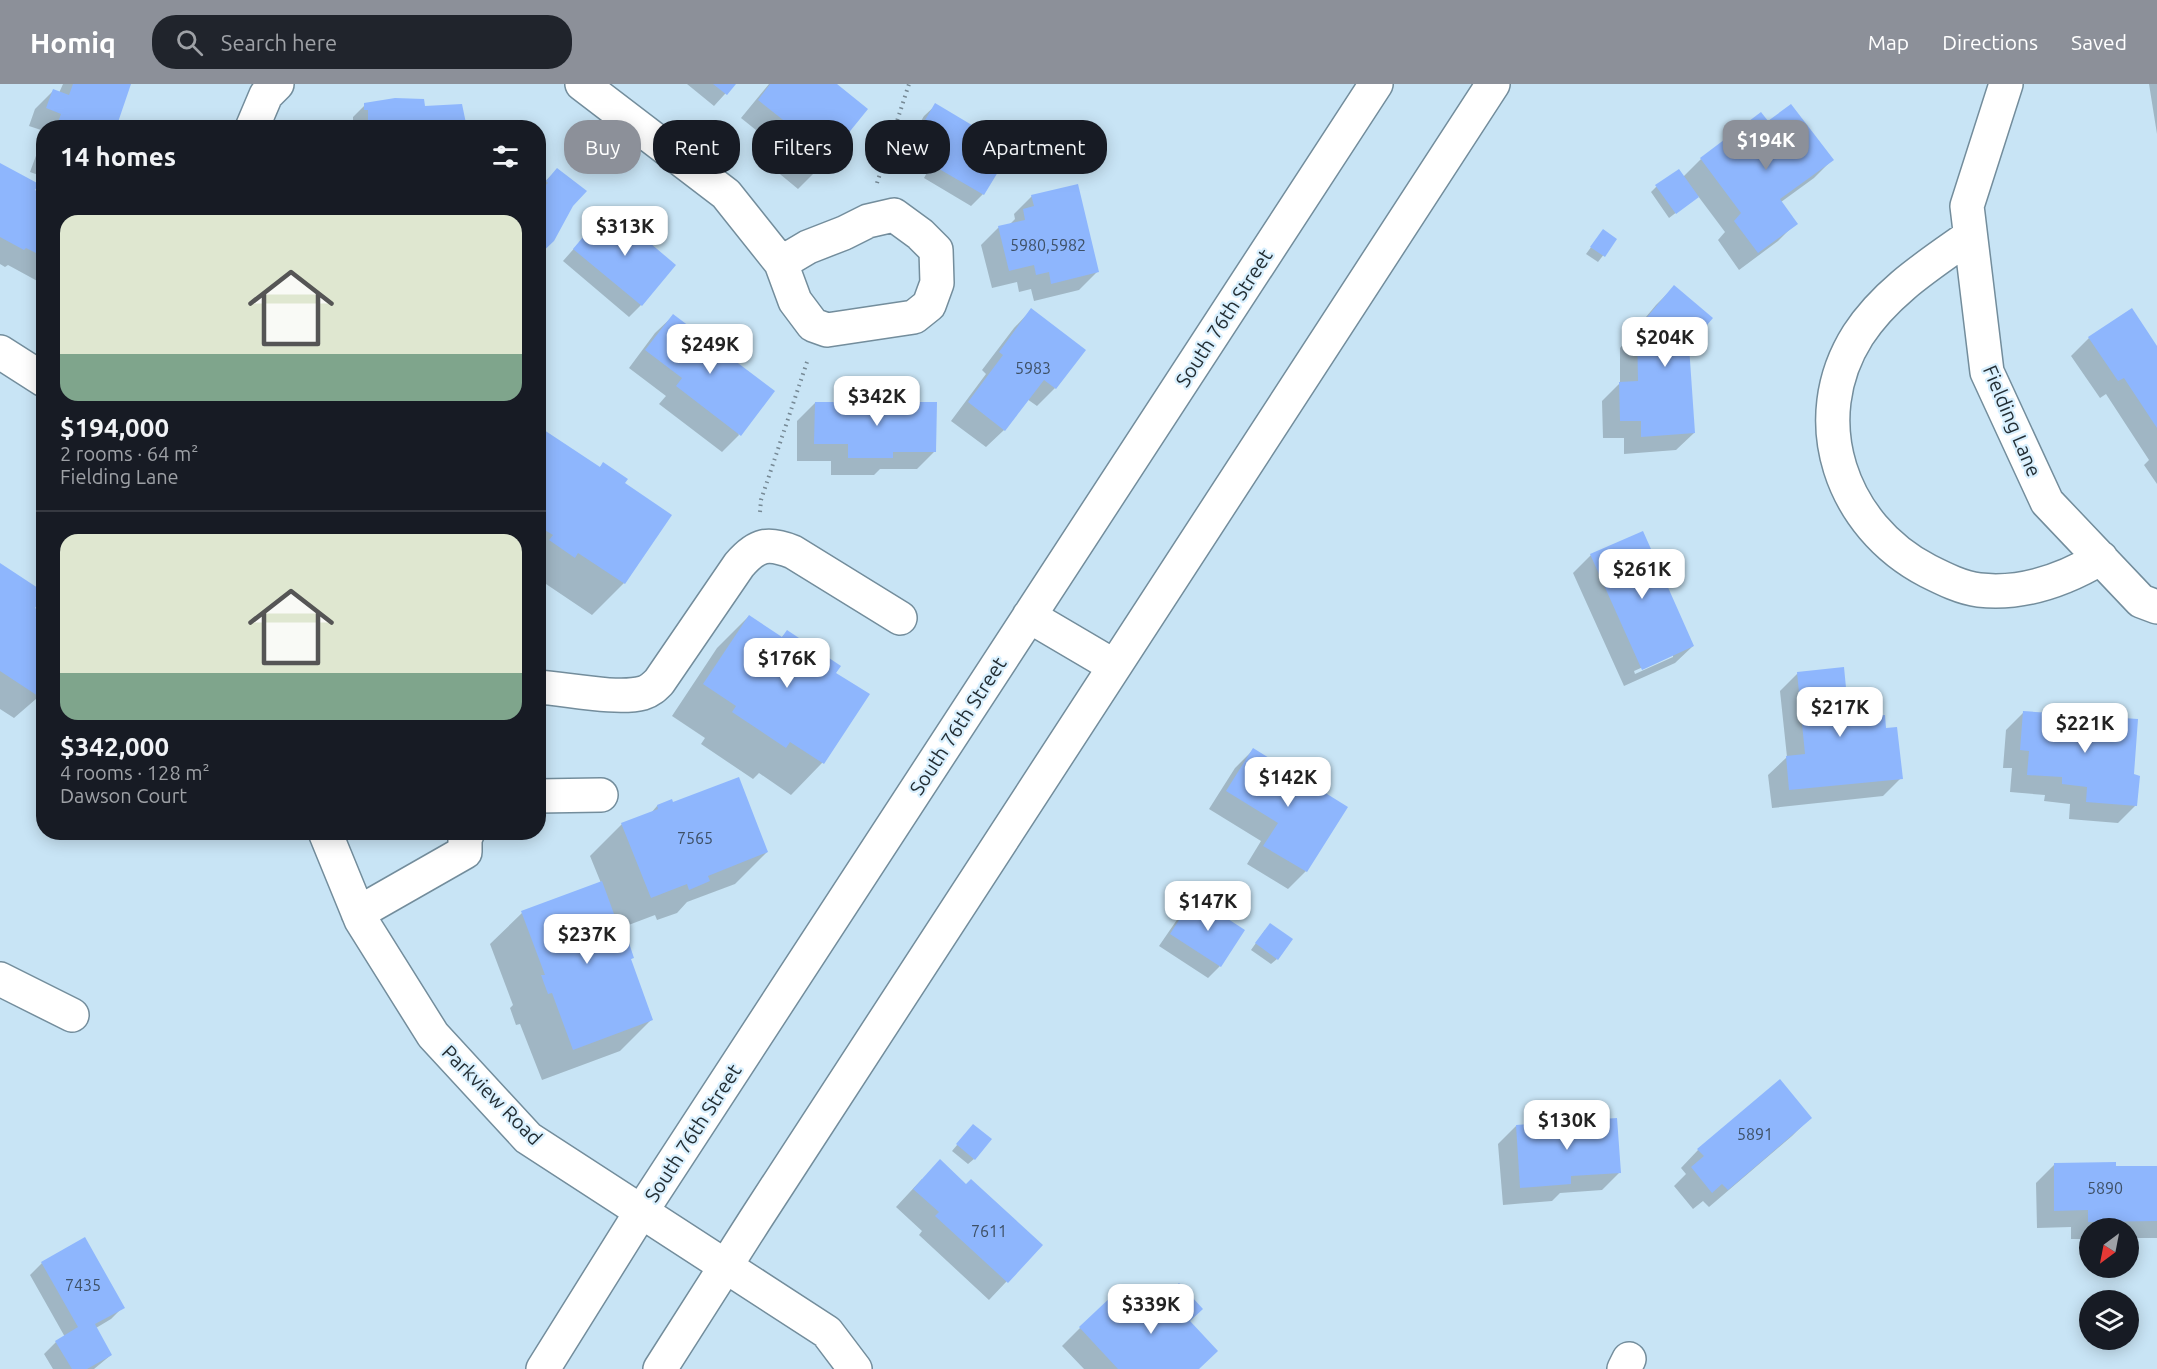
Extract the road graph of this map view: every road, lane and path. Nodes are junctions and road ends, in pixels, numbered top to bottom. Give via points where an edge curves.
1 (277, 84) edge
2 (582, 84) edge
3 (909, 84) edge
4 (1376, 84) edge
5 (1493, 84) edge
6 (2006, 84) edge
7 (255, 120) edge
8 (868, 221) junction
9 (1970, 236) junction
10 (781, 263) junction
11 (818, 327) junction
12 (0, 352) edge
13 (36, 375) edge
14 (761, 500) dead end
15 (2101, 558) junction
16 (2157, 607) edge
17 (1029, 616) junction
18 (900, 618) dead end
19 (1114, 666) junction
20 (546, 688) edge
21 (601, 795) dead end
22 (546, 796) edge
23 (328, 840) edge
24 (465, 840) edge
25 (358, 913) junction
26 (0, 979) edge
27 (72, 1016) dead end
28 (641, 1212) junction
29 (725, 1266) junction
30 (543, 1369) edge
31 (660, 1369) edge
32 (855, 1369) edge

1 - 7 main road via 266,94
2 - 10 main road via 726,194
3 - 8 path
4 - 17 main road, South 76th Street
5 - 19 main road
6 - 9 main road, Fielding Lane via 1967,206
8 - 10 main road via 808,246
8 - 11 main road via 894,215 936,250 938,283 929,304 914,317 827,330
9 - 15 main road, Fielding Lane via 1987,372 2047,502
9 - 15 main road via 1903,283 1858,334 1842,367 1833,428 1838,462 1852,499 1879,536 1915,564 1978,590 2016,591 2053,582
10 - 11 main road via 795,302
11 - 14 path
12 - 13 main road
15 - 16 main road, Fielding Lane via 2141,601
17 - 19 main road
17 - 28 main road, South 76th Street
18 - 20 main road via 793,552 777,545 764,546 749,552 739,564 652,689 619,694
19 - 29 main road
21 - 22 main road
23 - 25 main road, Parkview Road
24 - 25 main road via 465,852
25 - 28 main road, Parkview Road via 433,1035 528,1138
26 - 27 main road
28 - 29 main road, Parkview Road
28 - 30 main road, South 76th Street
29 - 31 main road
29 - 32 main road, Parkview Road via 827,1332

